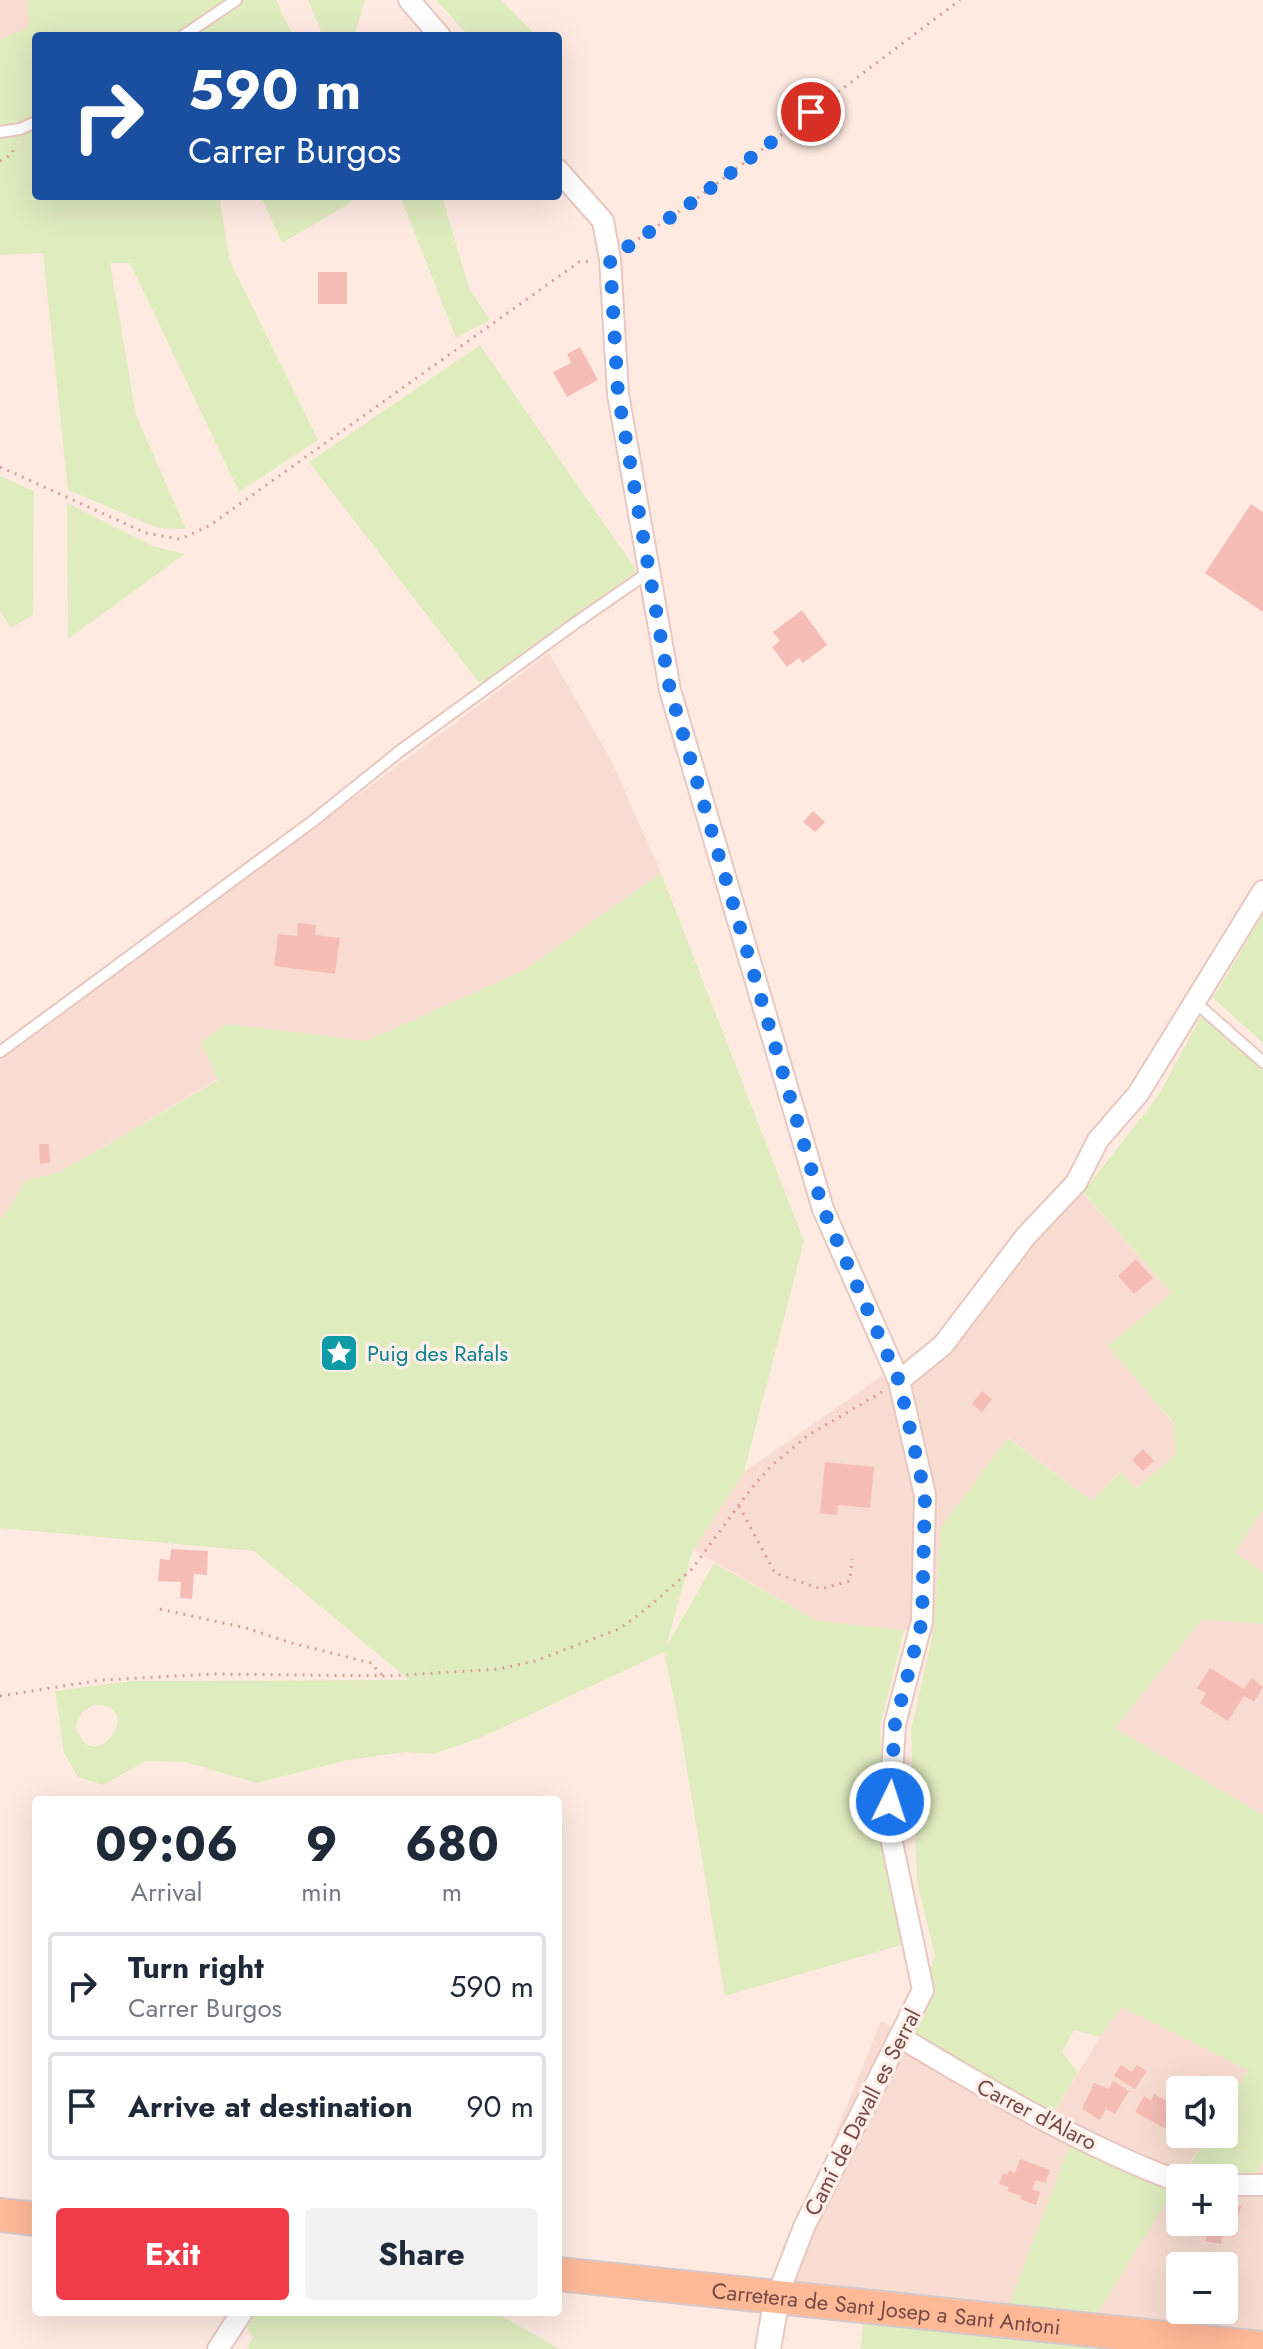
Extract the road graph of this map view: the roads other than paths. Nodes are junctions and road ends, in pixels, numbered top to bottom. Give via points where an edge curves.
1 (236, 0) edge
2 (409, 0) edge
3 (189, 32) edge
4 (437, 32) edge
5 (32, 124) edge
6 (0, 132) edge
7 (562, 175) edge
8 (649, 572) junction
9 (1263, 891) edge
10 (1194, 1001) junction
11 (0, 1052) edge
12 (1263, 1062) edge
13 (899, 1381) junction
14 (900, 2037) junction
15 (1166, 2176) edge
16 (1238, 2185) edge
17 (1263, 2185) edge
18 (0, 2215) edge
19 (32, 2219) edge
20 (562, 2274) edge
21 (777, 2297) junction
22 (239, 2316) edge
23 (1263, 2348) edge
24 (218, 2349) edge
25 (768, 2349) edge

1 - 3 lane
2 - 4 street
5 - 6 lane
7 - 8 street, Camí de Davall es Serral via 603,221 618,394
8 - 11 lane via 400,751
8 - 13 street, Camí de Davall es Serral via 670,690 823,1209
9 - 10 street
10 - 12 lane
10 - 13 street via 1138,1094 1098,1140 1076,1183 1026,1236 943,1345
13 - 14 street, Camí de Davall es Serral via 925,1495 922,1621 895,1724 889,1828 923,1990
14 - 15 street, Carrer d'Alaro via 1008,2102
14 - 21 street, Camí de Davall es Serral via 804,2227
16 - 17 street
18 - 19 main road
20 - 21 main road, Carretera de Sant Josep a Sant Antoni
21 - 23 main road, Carretera de Sant Josep a Sant Antoni
21 - 25 street
22 - 24 street

